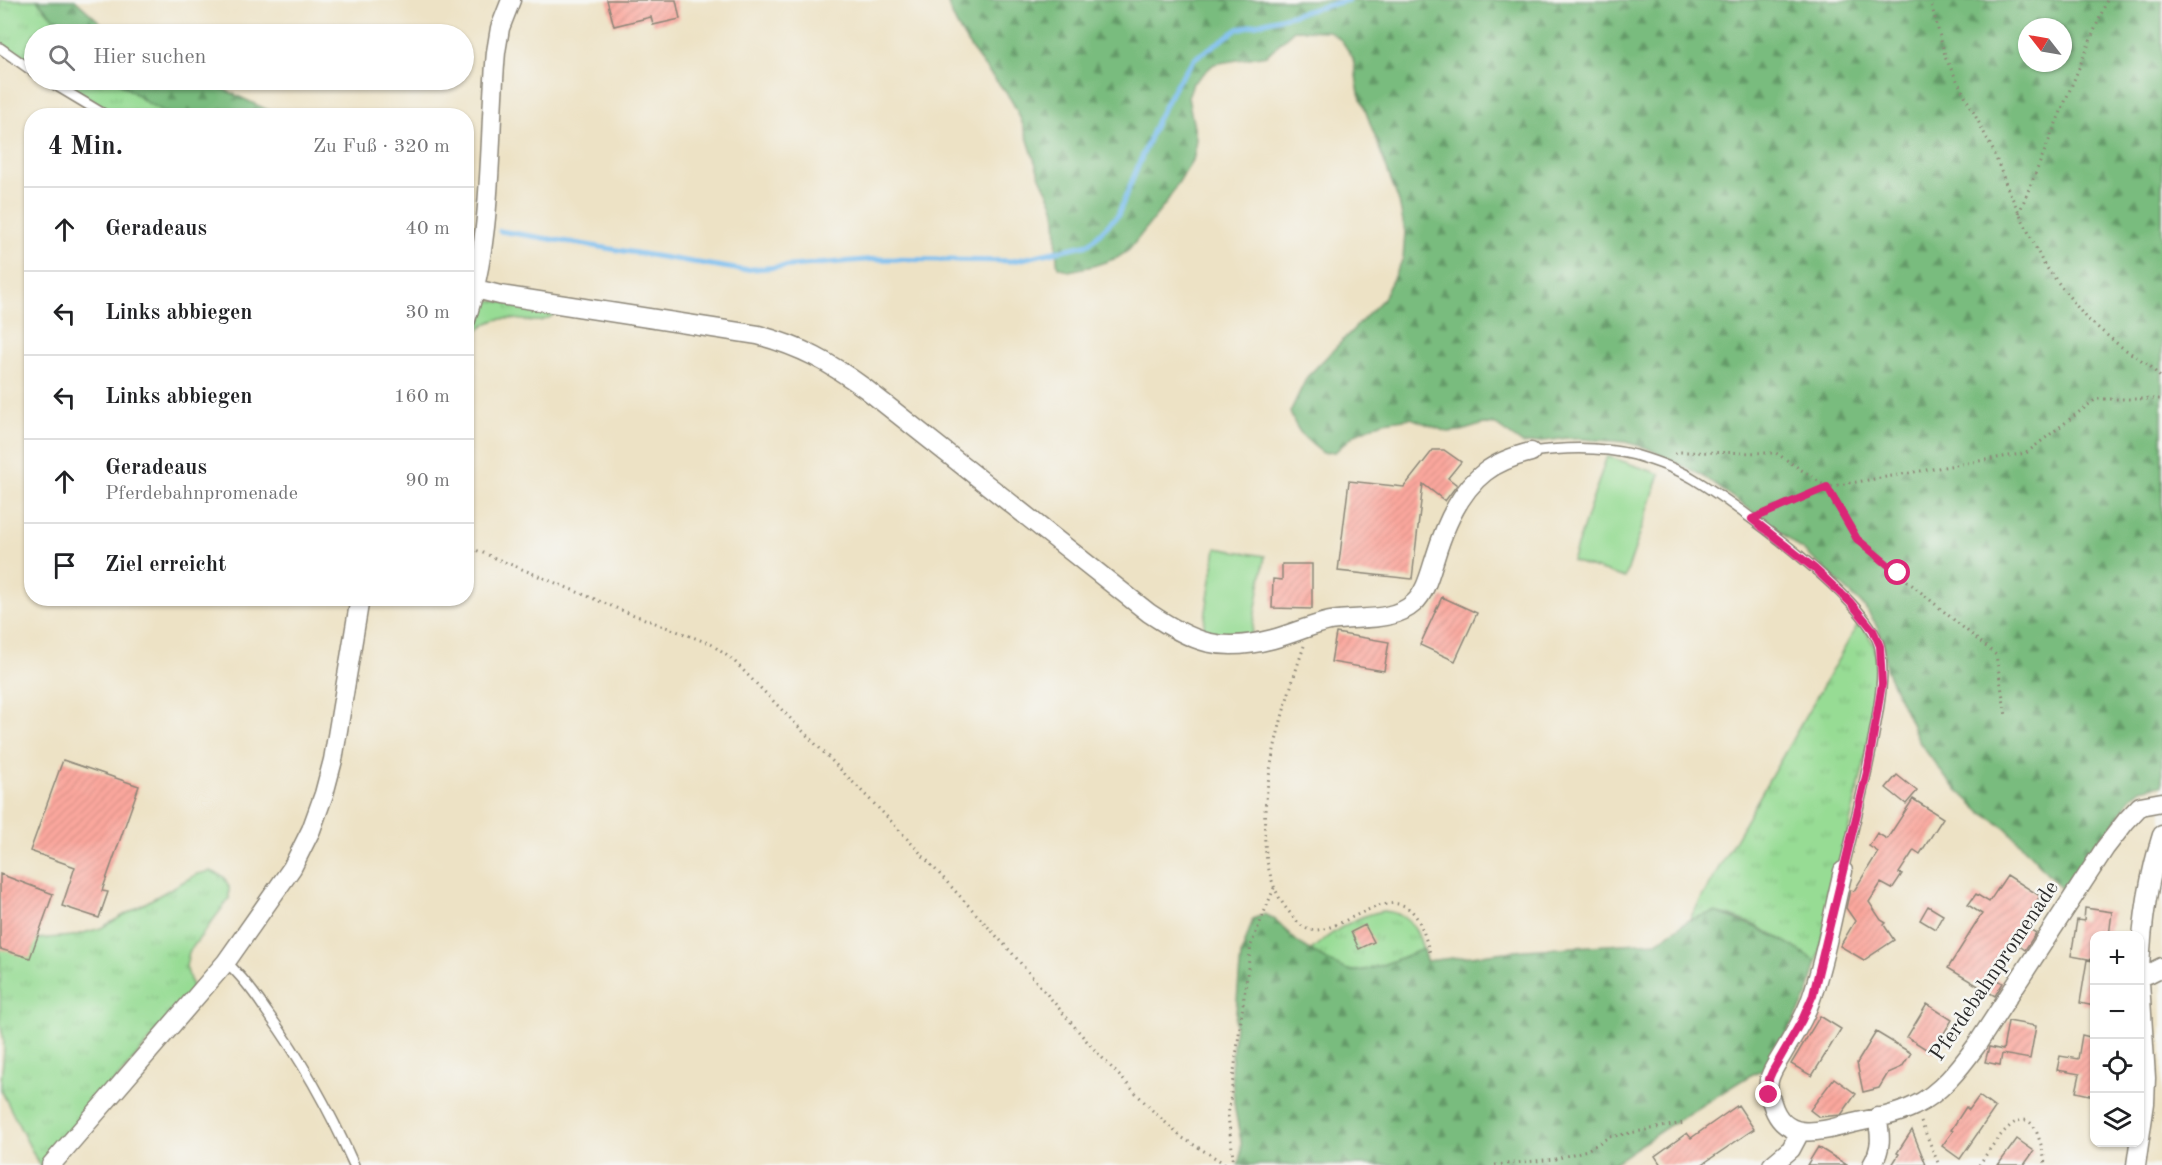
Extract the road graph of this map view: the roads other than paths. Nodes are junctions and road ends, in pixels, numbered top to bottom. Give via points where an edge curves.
1 (511, 0) edge
2 (0, 48) edge
3 (24, 65) edge
4 (64, 90) edge
5 (94, 108) edge
6 (474, 289) edge
7 (474, 303) edge
8 (1531, 452) joint
9 (359, 606) edge
10 (2161, 804) edge
11 (2162, 835) edge
12 (1843, 872) joint
13 (2142, 931) edge
14 (226, 962) junction
15 (2162, 967) edge
16 (2144, 974) edge
17 (2139, 985) edge
18 (1877, 1118) junction
19 (1800, 1132) junction
20 (51, 1165) edge
21 (354, 1165) edge
22 (1772, 1165) edge
23 (1872, 1165) edge
24 (2136, 1165) edge

1 - 6 street via 496,52 487,213 483,255
2 - 3 lane
4 - 5 lane
7 - 8 street via 500,295 758,335 810,352 866,388 1120,591 1174,629 1216,645 1272,639 1330,621 1400,612 1423,592 1447,525 1473,483 1485,471
8 - 12 lane via 1584,448 1634,455 1692,478 1815,569 1873,630 1880,646 1882,684 1868,768
9 - 14 street via 333,760 311,830 292,868
10 - 18 street, Pferdebahnpromenade via 2140,806 2105,848 1972,1051 1934,1093 1914,1106
11 - 13 street via 2149,881
12 - 19 street via 1813,995 1769,1079 1773,1108 1781,1121
14 - 20 street
14 - 21 lane via 245,981 288,1041
15 - 16 street
17 - 24 street via 2146,1078
18 - 19 street, Pferdebahnpromenade
18 - 23 street via 1880,1149
19 - 22 street via 1791,1149

